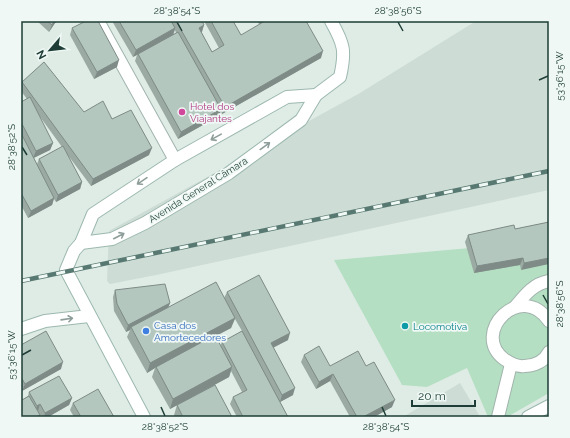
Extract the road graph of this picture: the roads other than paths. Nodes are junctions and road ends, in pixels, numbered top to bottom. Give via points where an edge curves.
1 (98, 21) edge
2 (330, 21) edge
3 (316, 95) junction
4 (175, 160) junction
5 (81, 243) junction
6 (549, 281) edge
7 (515, 307) junction
8 (89, 316) junction
9 (549, 321) edge
10 (21, 329) edge
11 (548, 355) edge
12 (511, 364) junction
13 (549, 406) edge
14 (144, 417) edge
15 (498, 417) edge
16 (528, 417) edge

1 - 4 street
2 - 3 street, Avenida General Câmara via 340,38 345,58 340,78
3 -> 4 street, Avenida General Câmara via 287,98
5 -> 3 street, Avenida General Câmara via 112,240 229,173 301,120
4 -> 5 street, Avenida General Câmara via 93,214
5 - 8 street, Avenida General Câmara via 74,251 66,270
6 - 7 street via 541,282 528,291
7 - 9 street via 534,308 542,312
7 - 12 street via 498,319 494,334 496,350
10 -> 8 street via 45,321
8 - 14 street
11 - 12 street via 532,366 521,367
12 - 15 street
13 - 16 street

